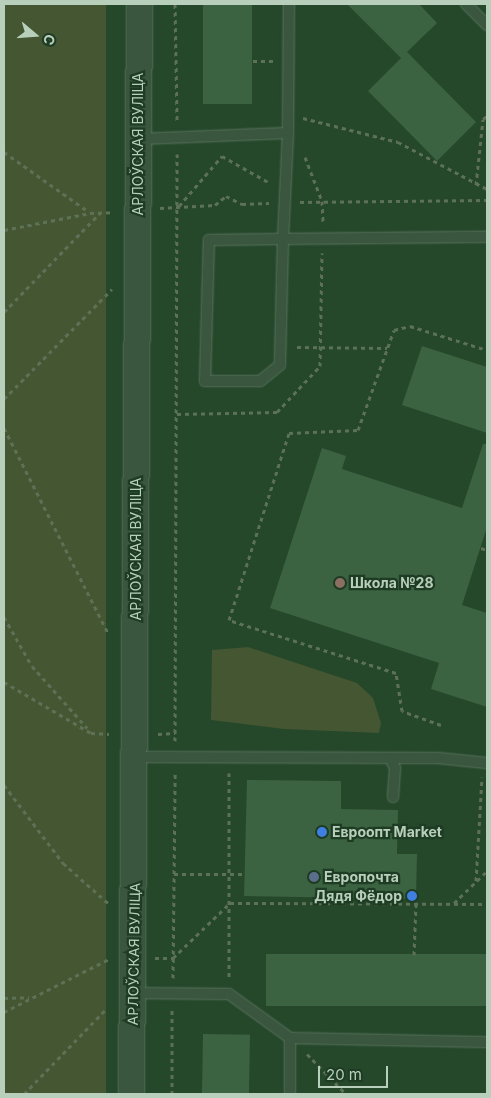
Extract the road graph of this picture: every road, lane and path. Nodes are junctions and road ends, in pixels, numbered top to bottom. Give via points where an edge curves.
1 (139, 4) edge
2 (176, 4) edge
3 (289, 4) edge
4 (466, 4) edge
5 (487, 25) edge
6 (253, 61) dead end
7 (275, 61) dead end
8 (288, 114) junction
9 (487, 116) edge
10 (288, 133) junction
11 (177, 138) junction
12 (138, 139) junction
13 (4, 152) edge
14 (476, 185) junction
15 (487, 189) edge
16 (285, 198) junction
17 (487, 200) edge
18 (301, 202) junction
19 (179, 206) junction
20 (90, 213) junction
21 (4, 230) edge
22 (487, 237) edge
23 (283, 239) junction
24 (112, 290) dead end
25 (4, 312) edge
26 (281, 347) junction
27 (387, 348) junction
28 (487, 350) edge
29 (4, 399) edge
30 (4, 428) edge
31 (481, 548) dead end
32 (487, 550) edge
33 (4, 618) edge
34 (115, 645) dead end
35 (4, 682) edge
36 (441, 724) dead end
37 (91, 732) junction
38 (115, 734) dead end
39 (175, 757) junction
40 (229, 757) junction
41 (135, 758) junction
42 (390, 758) junction
43 (487, 763) edge
44 (482, 774) dead end
45 (4, 785) edge
46 (393, 797) dead end
47 (487, 871) edge
48 (174, 874) junction
49 (229, 874) junction
50 (245, 874) dead end
51 (476, 882) junction
52 (230, 903) junction
53 (416, 904) junction
54 (453, 904) junction
55 (487, 904) edge
56 (112, 907) dead end
57 (112, 950) dead end
58 (414, 955) dead end
59 (173, 958) junction
60 (105, 959) dead end
61 (112, 959) dead end
62 (173, 991) junction
63 (134, 993) junction
64 (229, 994) junction
65 (32, 996) junction
66 (4, 998) edge
67 (105, 1010) dead end
68 (4, 1012) edge
69 (290, 1038) junction
70 (487, 1042) edge
71 (24, 1094) edge
72 (131, 1094) edge
73 (172, 1094) edge
74 (290, 1094) edge
75 (346, 1094) edge

1 - 12 street, АРЛОЎСКАЯ ВУЛІЦА
2 - 11 path
3 - 8 lane
4 - 5 lane
6 - 7 path
8 - 10 lane
8 - 14 path via 398,142
9 - 14 path via 483,119
10 - 11 lane
10 - 16 lane
11 - 12 lane
11 - 19 path
12 - 41 street, АРЛОЎСКАЯ ВУЛІЦА
13 - 20 path
14 - 15 path
16 - 18 path
16 - 18 path
16 - 19 path via 242,204 226,196 215,205
16 - 19 path via 222,156
16 - 23 lane
17 - 18 path
19 - 39 path
20 - 21 path
20 - 25 path via 100,213
22 - 23 lane
23 - 26 lane
23 - 26 lane via 209,240 205,381 260,381 280,365
24 - 29 path
26 - 27 path
27 - 28 path via 394,330 410,326
27 - 36 path via 358,430 289,432 229,620 396,673 402,711
30 - 34 path
31 - 32 path
33 - 37 path via 32,666
35 - 37 path
37 - 38 path
39 - 40 lane
39 - 41 lane
39 - 48 path
40 - 42 lane
40 - 49 path
41 - 63 street, АРЛОЎСКАЯ ВУЛІЦА
42 - 43 lane
42 - 46 lane via 395,768
44 - 51 path
45 - 56 path via 63,863 94,887
47 - 51 path
48 - 49 path
48 - 59 path
49 - 50 path
49 - 52 path
51 - 54 path
52 - 53 path
52 - 59 path
52 - 64 path
53 - 54 path
53 - 58 path
54 - 55 path
57 - 61 path
59 - 62 path
60 - 65 path
62 - 63 lane
62 - 64 lane
62 - 73 path
63 - 72 street, АРЛОЎСКАЯ ВУЛІЦА
64 - 69 lane
65 - 66 path
65 - 68 path
67 - 71 path
69 - 70 lane
69 - 74 lane
69 - 75 path

